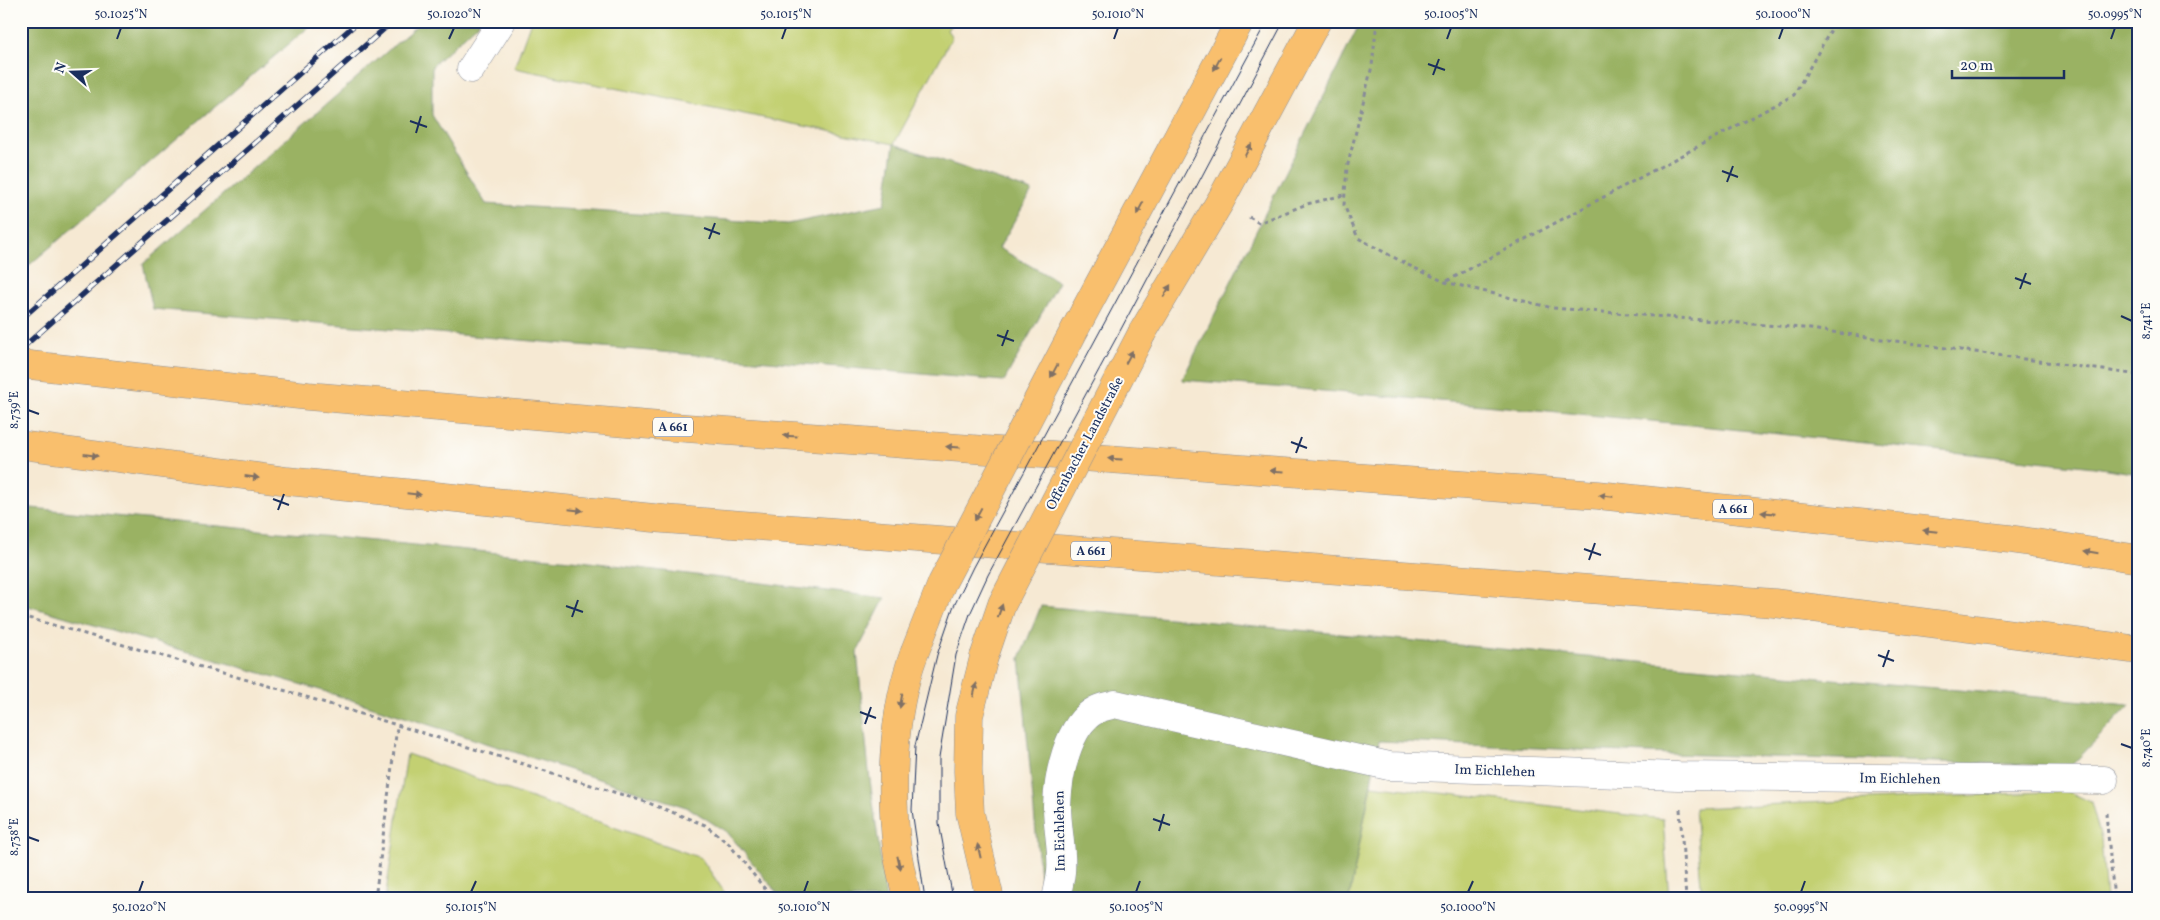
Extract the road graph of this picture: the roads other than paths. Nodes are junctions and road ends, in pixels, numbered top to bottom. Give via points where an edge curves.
1 (502, 21) edge
2 (1240, 21) edge
3 (1317, 21) edge
4 (471, 69) dead end
5 (21, 364) edge
6 (21, 445) edge
7 (2139, 559) edge
8 (2139, 650) edge
9 (2104, 780) road end
10 (907, 899) edge
11 (990, 899) edge
12 (1056, 899) edge

1 - 4 street
2 -> 10 main road, bridge via 942,583 914,654 900,708 893,780 897,852
11 -> 3 main road, Offenbacher Landstraße, bridge via 970,813 969,716 1002,604 1142,333 1220,200
7 -> 5 main road, A 661 via 2010,540 1598,495 673,427 308,396
6 -> 8 main road, A 661 via 287,481 664,519 1774,603
9 - 12 street, Im Eichlehen via 1678,776 1388,766 1115,704 1096,710 1084,720 1065,755 1059,776 1057,807 1061,871

